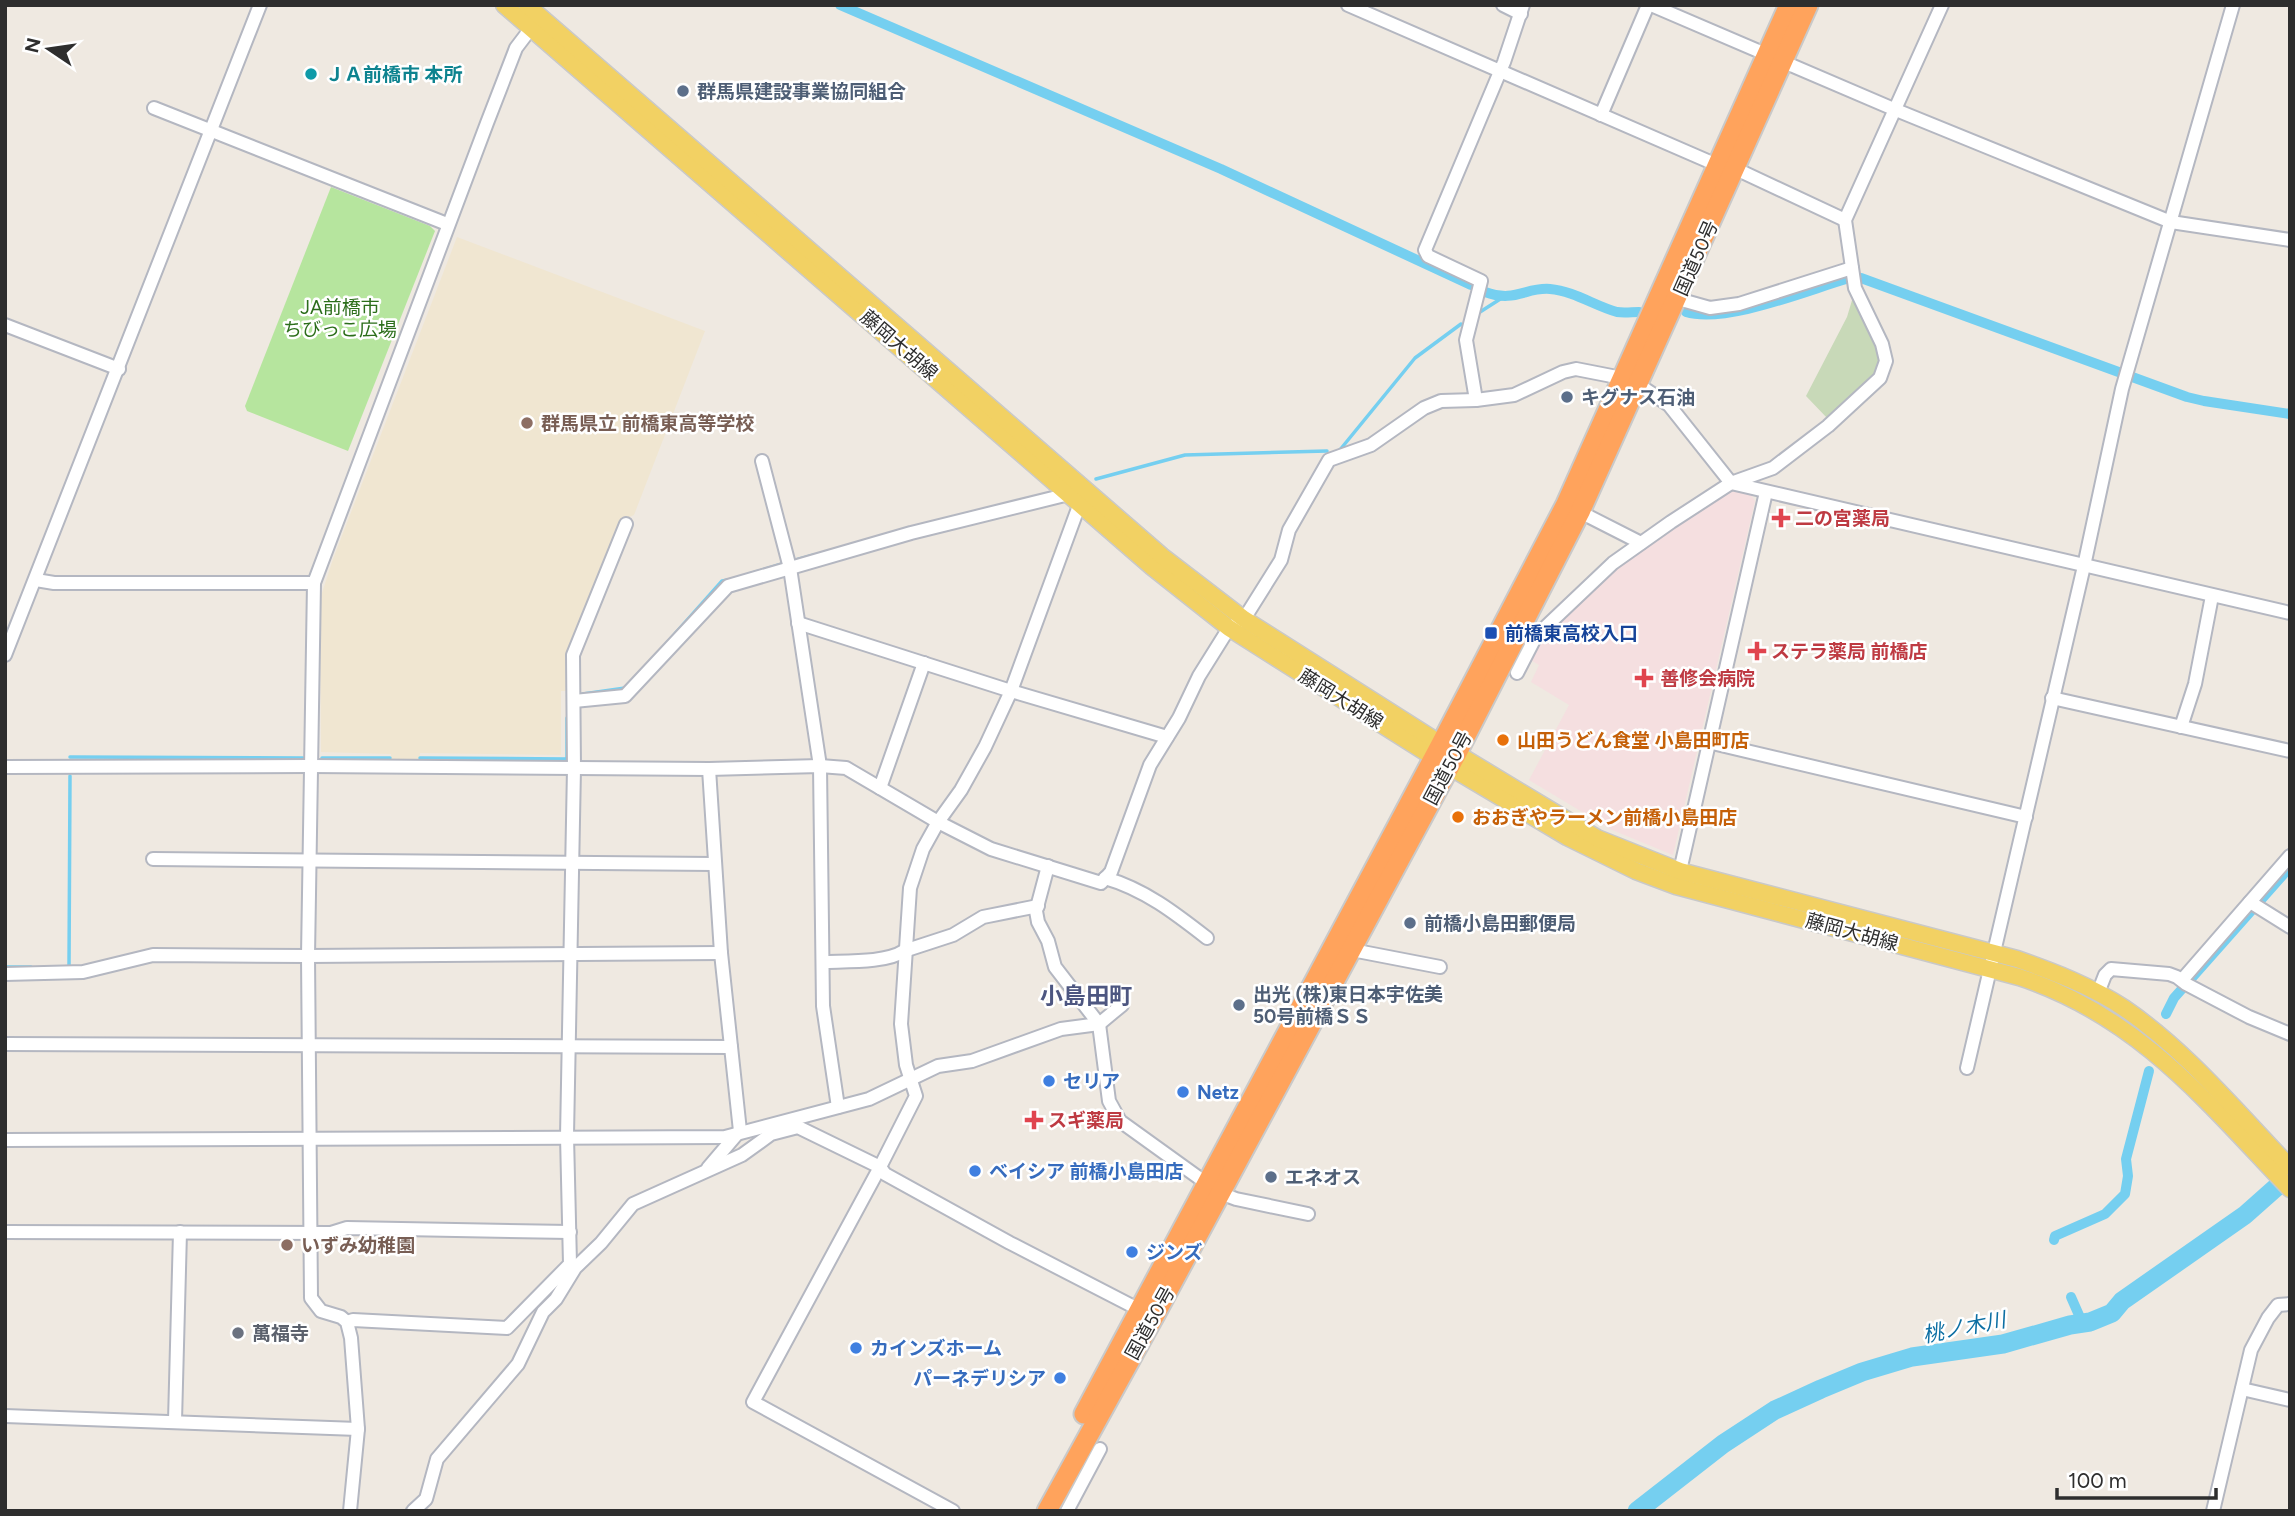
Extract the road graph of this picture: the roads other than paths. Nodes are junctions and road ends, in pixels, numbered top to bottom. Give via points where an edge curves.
1 (260, 5) edge
2 (504, 5) edge
3 (527, 5) edge
4 (1348, 5) edge
5 (1503, 5) edge
6 (1649, 5) edge
7 (1789, 5) edge
8 (1808, 5) edge
9 (1942, 5) edge
10 (2234, 5) edge
11 (1522, 9) edge
12 (536, 23) junction
13 (1775, 59) junction
14 (1501, 70) junction
15 (154, 108) dead end
16 (1896, 110) junction
17 (1601, 115) junction
18 (211, 131) junction
19 (1726, 167) junction
20 (1845, 220) junction
21 (2171, 222) junction
22 (447, 224) junction
23 (2290, 240) edge
24 (1852, 268) junction
25 (1678, 299) junction
26 (5, 325) edge
27 (119, 369) junction
28 (1630, 381) junction
29 (1476, 400) junction
30 (762, 461) dead end
31 (1731, 483) junction
32 (1766, 492) junction
33 (1074, 499) junction
34 (1580, 512) junction
35 (626, 524) dead end
36 (1641, 543) junction
37 (2084, 566) junction
38 (790, 568) junction
39 (36, 580) junction
40 (314, 583) junction
41 (2213, 596) junction
42 (2290, 614) edge
43 (1244, 619) junction
44 (798, 623) junction
45 (1229, 628) junction
46 (5, 655) edge
47 (924, 663) junction
48 (1517, 673) dead end
49 (1011, 691) junction
50 (2052, 698) junction
51 (574, 701) junction
52 (2182, 727) junction
53 (1167, 737) junction
54 (1708, 742) junction
55 (2290, 751) edge
56 (1445, 755) junction
57 (310, 766) junction
58 (820, 766) junction
59 (5, 767) edge
60 (574, 768) junction
61 (709, 769) junction
62 (880, 788) junction
63 (2026, 817) junction
64 (938, 822) junction
65 (2290, 856) edge
66 (153, 859) dead end
67 (309, 860) junction
68 (572, 862) junction
69 (714, 864) junction
70 (1048, 866) junction
71 (1680, 870) junction
72 (1105, 878) junction
73 (2255, 905) junction
74 (1038, 906) junction
75 (2290, 928) edge
76 (1207, 937) dead end
77 (1352, 950) junction
78 (904, 951) junction
79 (721, 953) junction
80 (570, 954) junction
81 (308, 956) junction
82 (1992, 961) junction
83 (823, 962) junction
84 (1440, 967) dead end
85 (5, 974) edge
86 (2182, 980) junction
87 (2098, 993) junction
88 (1122, 1005) dead end
89 (1100, 1024) junction
90 (2290, 1034) edge
91 (5, 1044) edge
92 (309, 1044) junction
93 (569, 1045) junction
94 (731, 1047) junction
95 (1967, 1068) dead end
96 (910, 1079) junction
97 (838, 1107) junction
98 (2232, 1117) junction
99 (740, 1131) junction
100 (567, 1136) junction
101 (310, 1137) junction
102 (5, 1140) edge
103 (880, 1167) junction
104 (2290, 1167) edge
105 (706, 1171) junction
106 (1213, 1188) junction
107 (2290, 1189) edge
108 (1308, 1214) dead end
109 (5, 1232) edge
110 (180, 1232) junction
111 (570, 1232) junction
112 (309, 1233) junction
113 (573, 1266) junction
114 (2290, 1304) edge
115 (1140, 1310) junction
116 (347, 1322) junction
117 (2242, 1389) junction
118 (2290, 1400) edge
119 (5, 1416) edge
120 (175, 1421) junction
121 (358, 1429) junction
122 (1101, 1449) dead end
123 (350, 1511) edge
124 (412, 1511) edge
125 (953, 1511) edge
126 (1032, 1511) edge
127 (1047, 1511) edge
128 (1066, 1511) edge
129 (2213, 1511) edge

1 - 18 street
2 - 12 main road, 藤岡大胡線
3 - 12 main road, 藤岡大胡線
4 - 14 street
5 - 11 street
6 - 13 street
6 - 17 street
7 - 13 highway, 国道50号
8 - 13 highway, 国道50号
9 - 16 street
10 - 21 street
11 - 14 street
12 - 22 street via 516,48
12 - 33 main road, 藤岡大胡線
12 - 43 main road, 藤岡大胡線 via 1162,555
13 - 16 street
13 - 19 highway, 国道50号
14 - 17 street
14 - 29 street via 1425,250 1428,256 1480,281 1466,340
15 - 18 street
16 - 20 street
16 - 21 street
17 - 19 street
18 - 22 street
18 - 27 street
19 - 20 street
19 - 25 highway, 国道50号
19 - 28 highway, 国道50号
20 - 24 street
21 - 23 street
21 - 37 street via 2122,389
22 - 40 street
24 - 25 street via 1738,304 1710,308
24 - 31 street via 1855,288 1882,344 1886,361 1880,378 1773,468
25 - 28 highway, 国道50号
26 - 27 street
27 - 39 street
28 - 29 street via 1576,369 1514,395
28 - 31 street via 1669,405
28 - 34 highway, 国道50号
28 - 56 highway, 国道50号
29 - 43 street via 1441,401 1371,445 1329,460 1289,530 1281,560
30 - 38 street
31 - 32 street
31 - 36 street
32 - 37 street
32 - 54 street
33 - 38 street via 911,533
33 - 45 main road, 藤岡大胡線
33 - 49 street
34 - 36 street
34 - 56 highway, 国道50号
35 - 51 street via 573,655
36 - 48 street via 1536,636
37 - 41 street
37 - 50 street
38 - 44 street
38 - 51 street via 728,586 625,696
39 - 40 street
39 - 46 street
40 - 57 street
41 - 42 street
41 - 52 street
43 - 45 street
43 - 56 main road, 藤岡大胡線
44 - 47 street
44 - 58 street
45 - 53 street
45 - 56 main road, 藤岡大胡線
47 - 49 street
47 - 62 street
49 - 53 street
49 - 64 street via 979,758
50 - 52 street
50 - 63 street
51 - 60 street
52 - 55 street
53 - 72 street via 1150,765
54 - 63 street
54 - 71 street
56 - 71 main road, 藤岡大胡線 via 1597,838
56 - 77 highway, 国道50号
56 - 82 main road, 藤岡大胡線 via 1567,837 1676,886
56 - 106 highway, 国道50号
57 - 59 street
57 - 60 street
57 - 67 street
58 - 61 street
58 - 62 street via 846,768
58 - 83 street
60 - 61 street
60 - 68 street
61 - 69 street
62 - 64 street
63 - 82 street
64 - 70 street via 991,849
64 - 78 street via 910,888
65 - 73 street
66 - 67 street
67 - 68 street
67 - 81 street
68 - 69 street
68 - 80 street
69 - 79 street
70 - 72 street via 1101,883
70 - 74 street
71 - 82 main road, 藤岡大胡線
72 - 76 street via 1166,906
73 - 75 street
73 - 86 street
74 - 78 street via 983,917 953,935
74 - 89 street via 1038,922 1055,967
77 - 84 street
77 - 106 highway, 国道50号
78 - 83 street via 873,959
78 - 96 street via 901,1024
79 - 80 street
79 - 94 street
80 - 81 street
80 - 93 street
81 - 85 street via 153,955 83,972
81 - 92 street
82 - 87 main road, 藤岡大胡線 via 2047,970
82 - 95 street
82 - 98 main road, 藤岡大胡線 via 2118,1024
83 - 97 street via 823,1006
86 - 87 street via 2111,969
86 - 90 street
87 - 98 main road, 藤岡大胡線 via 2123,1007 2191,1065
88 - 89 street
89 - 96 street via 1061,1029 972,1061 938,1066
89 - 106 street via 1109,1101 1120,1121
91 - 92 street
92 - 93 street
92 - 101 street
93 - 94 street
93 - 100 street
94 - 99 street
96 - 97 street via 869,1099
96 - 103 street via 916,1096
97 - 99 street
98 - 104 main road, 藤岡大胡線
98 - 107 main road, 藤岡大胡線
99 - 100 street via 725,1136
99 - 105 street
100 - 101 street
100 - 111 street
101 - 102 street
101 - 112 street
103 - 105 street via 798,1127 771,1134 742,1155
103 - 115 street via 885,1174 1010,1243
103 - 125 street via 753,1402
105 - 113 street via 634,1204 601,1243
106 - 108 street via 1236,1199
106 - 115 highway, 国道50号
106 - 127 highway, 国道50号
109 - 110 street
110 - 112 street
110 - 120 street
111 - 112 street via 347,1228
111 - 113 street
112 - 116 street via 311,1298 321,1311
113 - 116 street via 508,1328
113 - 124 street via 556,1299 542,1312 518,1364 437,1460 426,1499
114 - 117 street via 2278,1305 2268,1318 2251,1350
115 - 126 highway, 国道50号
116 - 121 street
117 - 118 street
117 - 129 street
119 - 120 street
120 - 121 street
121 - 123 street
122 - 128 street

